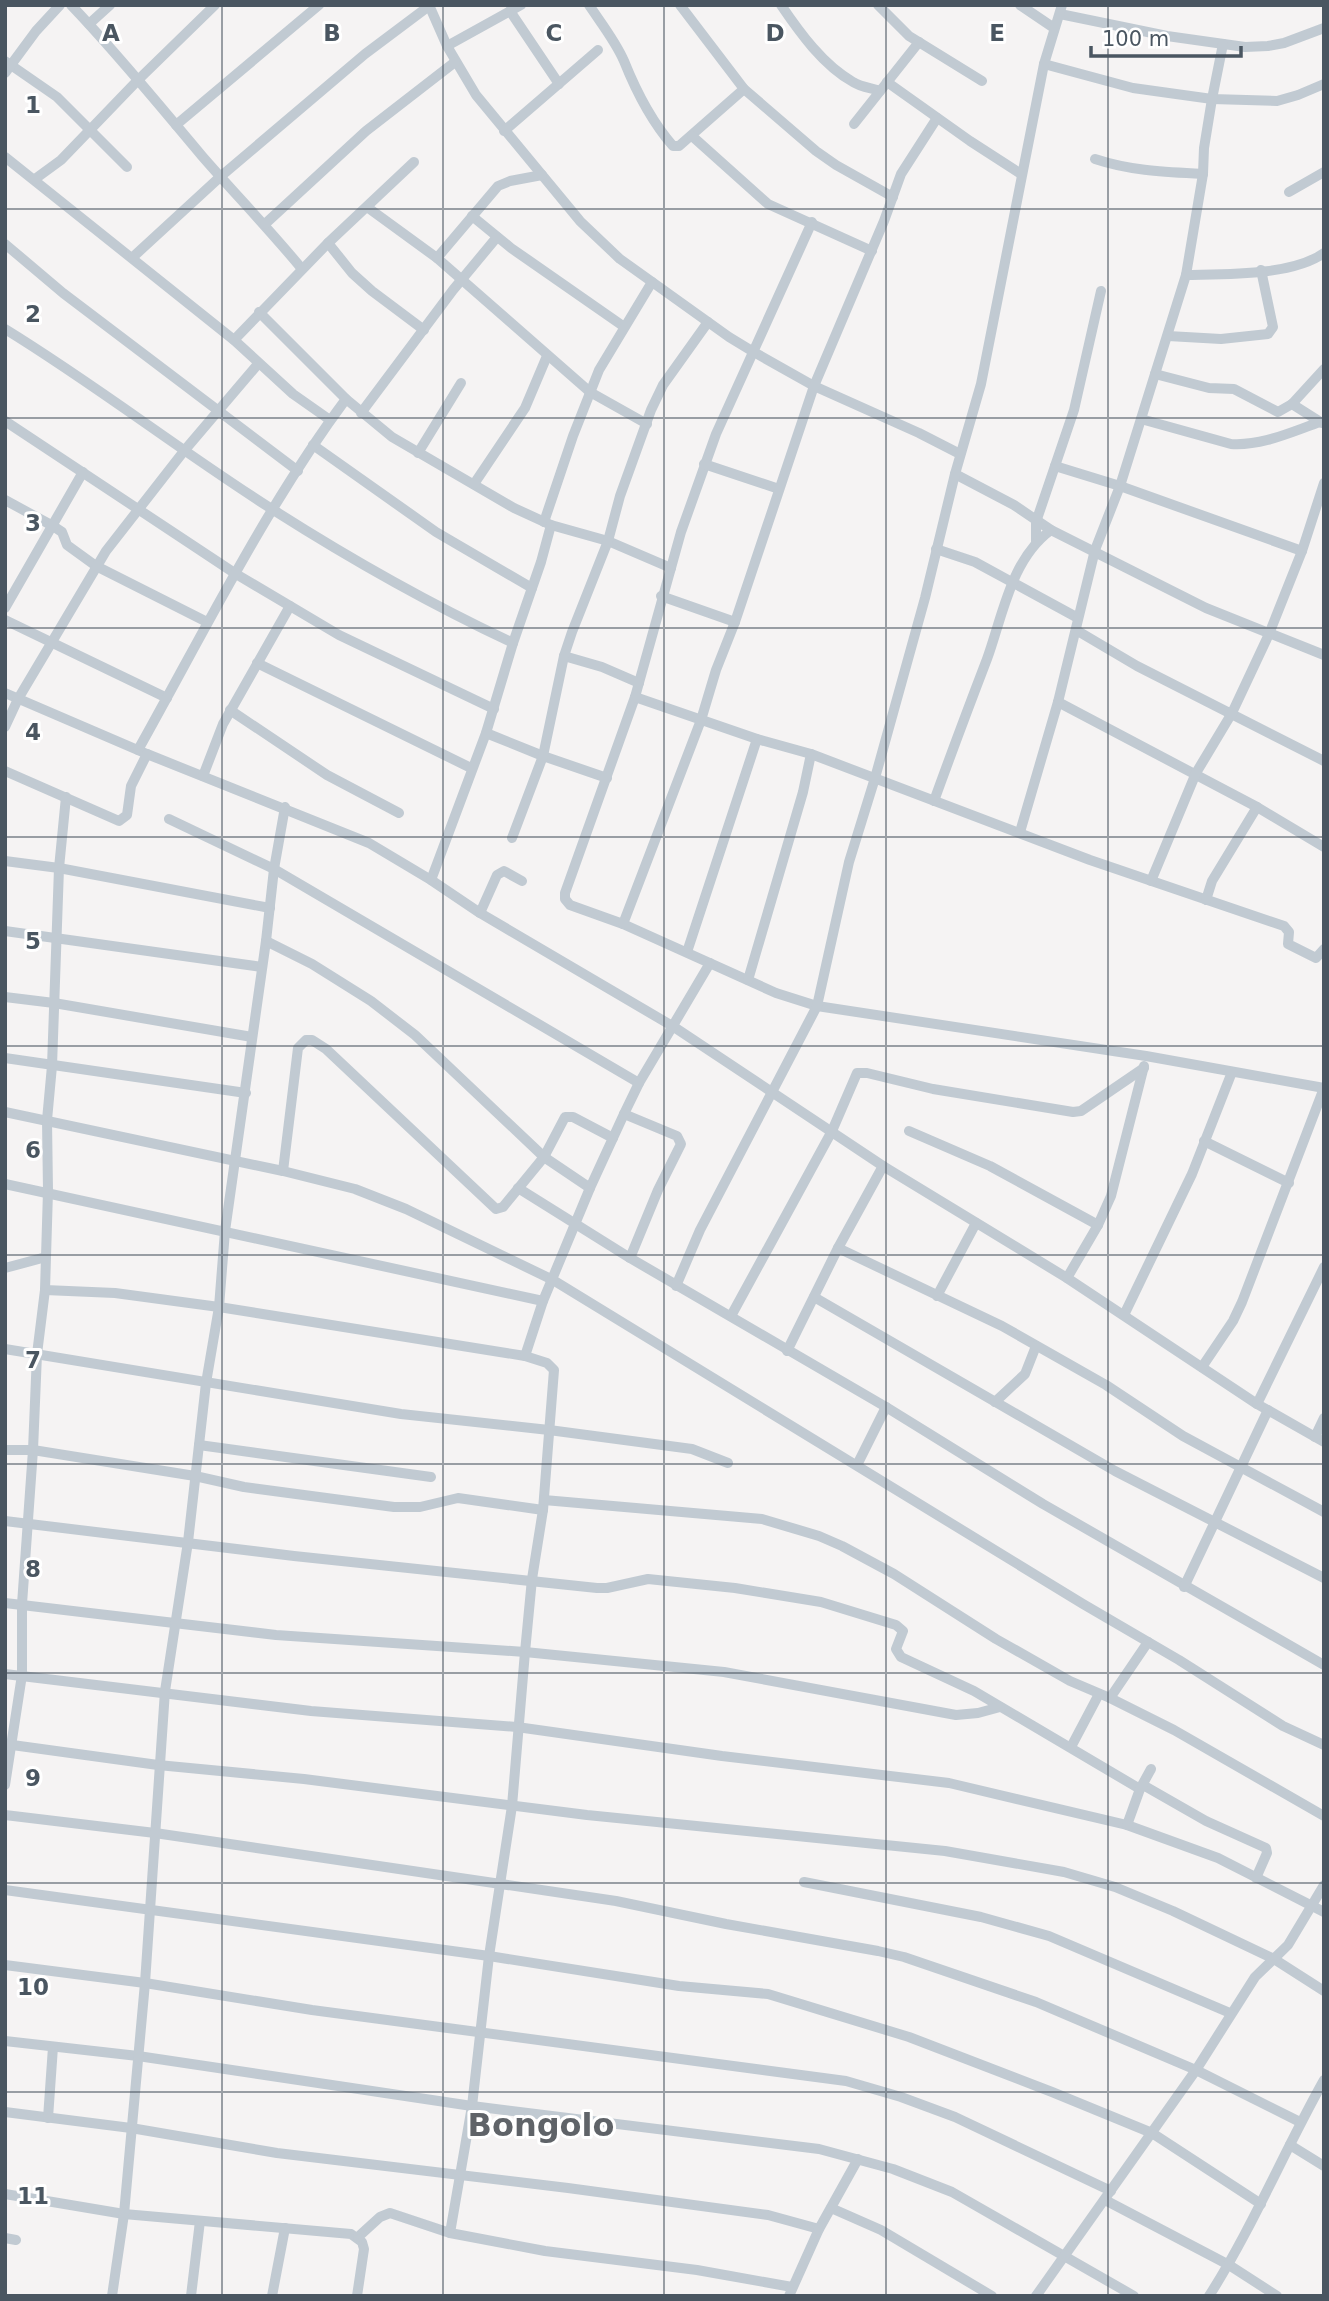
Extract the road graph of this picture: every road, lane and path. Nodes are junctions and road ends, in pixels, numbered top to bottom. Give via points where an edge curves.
1 (60, 5) edge
2 (71, 5) edge
3 (110, 5) edge
4 (215, 5) edge
5 (319, 5) edge
6 (589, 5) edge
7 (680, 5) edge
8 (781, 5) edge
9 (878, 5) edge
10 (1020, 5) edge
11 (429, 6) edge
12 (516, 8) edge
13 (1061, 10) edge
14 (89, 24) junction
15 (1054, 28) junction
16 (1324, 28) edge
17 (919, 42) junction
18 (1223, 44) junction
19 (447, 46) junction
20 (598, 50) dead end
21 (455, 62) junction
22 (1044, 64) junction
23 (7, 66) edge
24 (138, 79) junction
25 (982, 81) dead end
26 (559, 84) junction
27 (1324, 84) edge
28 (884, 86) junction
29 (744, 89) junction
30 (1212, 99) junction
31 (937, 118) junction
32 (854, 124) dead end
33 (176, 125) junction
34 (92, 130) junction
35 (504, 131) junction
36 (692, 136) junction
37 (5, 157) edge
38 (1095, 159) dead end
39 (414, 162) dead end
40 (127, 167) dead end
41 (1324, 172) edge
42 (1021, 174) junction
43 (1203, 174) junction
44 (542, 175) junction
45 (220, 177) junction
46 (35, 179) junction
47 (1289, 192) dead end
48 (893, 197) junction
49 (367, 207) junction
50 (472, 216) junction
51 (812, 222) junction
52 (265, 224) junction
53 (497, 237) junction
54 (328, 243) junction
55 (5, 244) edge
56 (872, 251) junction
57 (1324, 253) edge
58 (132, 257) junction
59 (437, 258) junction
60 (302, 269) junction
61 (1261, 270) junction
62 (1186, 275) junction
63 (462, 279) junction
64 (652, 282) junction
65 (1101, 291) dead end
66 (259, 312) junction
67 (708, 322) junction
68 (623, 326) junction
69 (5, 329) edge
70 (424, 330) junction
71 (1168, 336) junction
72 (234, 340) junction
73 (752, 351) junction
74 (547, 356) junction
75 (258, 364) junction
76 (1324, 369) edge
77 (1155, 374) junction
78 (461, 383) dead end
79 (814, 386) junction
80 (590, 393) junction
81 (346, 399) junction
82 (1292, 404) junction
83 (219, 410) junction
84 (361, 413) junction
85 (1141, 419) junction
86 (330, 420) junction
87 (5, 421) edge
88 (1322, 423) edge
89 (647, 424) junction
90 (313, 445) junction
91 (184, 451) junction
92 (418, 453) junction
93 (960, 454) junction
94 (705, 464) junction
95 (1055, 466) junction
96 (298, 471) junction
97 (83, 472) junction
98 (955, 474) junction
99 (1324, 483) edge
100 (474, 484) junction
101 (1120, 485) junction
102 (779, 489) junction
103 (5, 500) edge
104 (137, 510) junction
105 (1320, 510) edge
106 (274, 511) junction
107 (1036, 522) junction
108 (548, 523) junction
109 (53, 526) junction
110 (1051, 530) junction
111 (608, 541) junction
112 (1036, 541) junction
113 (936, 550) junction
114 (1095, 550) junction
115 (1302, 551) junction
116 (96, 566) junction
117 (671, 568) junction
118 (236, 574) junction
119 (1013, 581) junction
120 (532, 588) junction
121 (661, 596) junction
122 (290, 606) junction
123 (5, 608) edge
124 (5, 620) edge
125 (207, 622) junction
126 (735, 622) junction
127 (1077, 624) junction
128 (1269, 634) junction
129 (53, 643) junction
130 (513, 643) junction
131 (1324, 655) edge
132 (564, 656) junction
133 (257, 663) junction
134 (639, 683) junction
135 (5, 693) edge
136 (635, 697) junction
137 (167, 698) junction
138 (18, 699) junction
139 (1058, 702) junction
140 (494, 709) junction
141 (230, 710) junction
142 (1232, 713) junction
143 (701, 720) junction
144 (5, 727) edge
145 (486, 733) junction
146 (757, 739) junction
147 (142, 752) junction
148 (811, 754) junction
149 (542, 756) junction
150 (1324, 761) edge
151 (471, 768) junction
152 (5, 771) edge
153 (1196, 773) junction
154 (203, 776) junction
155 (607, 778) junction
156 (875, 778) junction
157 (66, 797) junction
158 (933, 801) junction
159 (285, 807) junction
160 (1257, 807) junction
161 (399, 813) dead end
162 (169, 819) dead end
163 (1020, 832) junction
164 (512, 838) dead end
165 (1324, 848) edge
166 (5, 861) edge
167 (59, 869) junction
168 (274, 869) junction
169 (431, 880) junction
170 (522, 881) dead end
171 (1151, 881) junction
172 (1206, 900) junction
173 (270, 908) junction
174 (480, 913) junction
175 (623, 924) junction
176 (5, 931) edge
177 (56, 938) junction
178 (266, 941) junction
179 (1324, 949) edge
180 (687, 952) junction
181 (710, 963) junction
182 (262, 967) junction
183 (748, 980) junction
184 (5, 997) edge
185 (54, 1003) junction
186 (817, 1006) junction
187 (674, 1027) junction
188 (252, 1037) junction
189 (1146, 1056) junction
190 (5, 1058) edge
191 (52, 1066) junction
192 (1144, 1068) junction
193 (1232, 1072) junction
194 (639, 1083) junction
195 (1324, 1088) edge
196 (246, 1093) junction
197 (772, 1093) junction
198 (5, 1112) edge
199 (624, 1114) junction
200 (47, 1120) junction
201 (832, 1131) junction
202 (909, 1131) dead end
203 (612, 1138) junction
204 (1205, 1141) junction
205 (544, 1157) junction
206 (236, 1161) junction
207 (883, 1166) junction
208 (283, 1171) junction
209 (1289, 1183) junction
210 (5, 1184) edge
211 (518, 1188) junction
212 (590, 1188) junction
213 (48, 1191) junction
214 (575, 1223) junction
215 (976, 1223) junction
216 (1098, 1225) junction
217 (225, 1231) junction
218 (838, 1248) junction
219 (46, 1257) junction
220 (630, 1258) junction
221 (1324, 1267) edge
222 (5, 1268) edge
223 (1067, 1278) junction
224 (553, 1280) junction
225 (676, 1286) junction
226 (45, 1290) junction
227 (937, 1296) junction
228 (814, 1297) junction
229 (543, 1301) junction
230 (219, 1307) junction
231 (1124, 1315) junction
232 (731, 1316) junction
233 (1036, 1346) junction
234 (5, 1349) edge
235 (787, 1351) junction
236 (37, 1354) junction
237 (524, 1356) junction
238 (1202, 1367) junction
239 (206, 1382) junction
240 (995, 1402) junction
241 (1257, 1404) junction
242 (886, 1407) junction
243 (1269, 1410) junction
244 (1324, 1418) edge
245 (549, 1430) junction
246 (1319, 1440) edge
247 (199, 1445) junction
248 (5, 1450) edge
249 (33, 1450) junction
250 (728, 1463) dead end
251 (857, 1465) junction
252 (1242, 1469) junction
253 (195, 1476) junction
254 (431, 1477) dead end
255 (544, 1505) junction
256 (1324, 1512) edge
257 (5, 1521) edge
258 (1216, 1521) junction
259 (27, 1522) junction
260 (188, 1542) junction
261 (1324, 1578) edge
262 (532, 1579) junction
263 (1184, 1587) junction
264 (5, 1602) edge
265 (22, 1604) junction
266 (175, 1623) junction
267 (1148, 1642) junction
268 (524, 1652) junction
269 (1324, 1665) edge
270 (5, 1674) edge
271 (22, 1675) junction
272 (164, 1691) junction
273 (1105, 1696) junction
274 (1000, 1707) junction
275 (517, 1727) junction
276 (8, 1744) edge
277 (1324, 1745) edge
278 (1071, 1747) junction
279 (158, 1765) junction
280 (1151, 1769) dead end
281 (5, 1785) edge
282 (1141, 1787) junction
283 (512, 1807) junction
284 (5, 1815) edge
285 (1324, 1816) edge
286 (1127, 1825) junction
287 (155, 1833) junction
288 (1256, 1878) junction
289 (804, 1882) dead end
290 (502, 1884) junction
291 (1324, 1885) edge
292 (5, 1890) edge
293 (1312, 1905) junction
294 (149, 1910) junction
295 (1324, 1912) edge
296 (489, 1956) junction
297 (1274, 1959) junction
298 (5, 1965) edge
299 (145, 1983) junction
300 (1324, 1991) edge
301 (1230, 2013) junction
302 (481, 2031) junction
303 (5, 2041) edge
304 (52, 2047) junction
305 (138, 2056) junction
306 (1196, 2070) junction
307 (1324, 2080) edge
308 (472, 2106) junction
309 (5, 2112) edge
310 (48, 2118) junction
311 (1300, 2122) junction
312 (131, 2127) junction
313 (1152, 2133) junction
314 (1290, 2145) junction
315 (858, 2159) junction
316 (1324, 2166) edge
317 (459, 2175) junction
318 (5, 2194) edge
319 (1108, 2195) junction
320 (1261, 2204) junction
321 (831, 2208) junction
322 (124, 2214) junction
323 (200, 2221) junction
324 (285, 2228) junction
325 (820, 2229) junction
326 (450, 2233) junction
327 (358, 2237) junction
328 (1065, 2255) junction
329 (1228, 2265) junction
330 (790, 2291) edge
331 (112, 2296) edge
332 (191, 2296) edge
333 (272, 2296) edge
334 (357, 2296) edge
335 (992, 2296) edge
336 (1036, 2296) edge
337 (1134, 2296) edge
338 (1209, 2296) edge
339 (1277, 2296) edge

1 - 23 street
2 - 14 street
3 - 14 street
4 - 24 street
5 - 33 street
6 - 36 street via 671,144 680,146
7 - 29 street
8 - 28 street via 799,31 854,83
9 - 17 street
10 - 15 street
11 - 19 street
11 - 45 street
12 - 19 street
12 - 26 street
13 - 15 street
13 - 18 street via 1167,36
14 - 24 street
15 - 22 street
16 - 18 street via 1268,46
17 - 25 street
17 - 28 street
18 - 30 street
19 - 21 street
20 - 26 street
21 - 35 street
21 - 52 street via 366,131
22 - 30 street via 1133,88
22 - 42 street
23 - 34 street via 57,97
24 - 33 street
24 - 34 street
26 - 35 street
27 - 30 street via 1277,100
28 - 31 street
28 - 32 street
29 - 36 street
29 - 48 street via 826,158
30 - 43 street
31 - 42 street
31 - 48 street via 901,174
33 - 45 street
34 - 40 street
34 - 46 street
35 - 44 street
36 - 51 street via 768,204
37 - 46 street
38 - 43 street via 1116,167
39 - 49 street
41 - 47 street
42 - 93 street via 981,384
43 - 62 street
44 - 50 street via 502,183
44 - 64 street via 600,241
45 - 52 street
45 - 58 street
46 - 58 street
48 - 56 street
49 - 54 street
49 - 59 street
50 - 53 street
50 - 59 street
51 - 56 street
51 - 73 street
52 - 60 street
53 - 63 street
53 - 68 street
54 - 60 street
54 - 70 street via 362,282
55 - 83 street
56 - 79 street
57 - 61 street via 1299,266
58 - 72 street
59 - 63 street
60 - 66 street
61 - 62 street
61 - 71 street via 1273,327 1268,334 1221,339
62 - 71 street
63 - 70 street
63 - 74 street
64 - 67 street
64 - 68 street
65 - 95 street via 1074,410
66 - 72 street
66 - 81 street
67 - 73 street
67 - 89 street via 663,385
68 - 80 street
69 - 91 street
70 - 84 street
71 - 77 street
72 - 75 street
73 - 79 street
73 - 94 street
74 - 80 street
74 - 100 street via 524,408
75 - 83 street
75 - 86 street
76 - 82 street
77 - 82 street via 1209,388 1234,389 1278,412
77 - 85 street
78 - 92 street
79 - 93 street
79 - 102 street
80 - 89 street
80 - 108 street
81 - 84 street
81 - 86 street
82 - 88 street
83 - 91 street
83 - 96 street
84 - 92 street
85 - 88 street via 1246,445
85 - 101 street
86 - 90 street
87 - 97 street
89 - 111 street
90 - 96 street
90 - 120 street via 436,533
91 - 104 street
91 - 106 street
92 - 100 street
93 - 98 street
94 - 102 street
94 - 117 street
95 - 101 street
95 - 107 street
96 - 106 street
97 - 104 street
97 - 109 street
98 - 107 street
98 - 113 street
99 - 105 street
100 - 108 street
101 - 114 street
101 - 115 street
102 - 126 street
103 - 109 street
104 - 116 street
104 - 118 street
105 - 115 street
106 - 118 street
106 - 130 street via 401,588
107 - 110 street
107 - 112 street
108 - 111 street
108 - 120 street
109 - 116 street via 67,545
109 - 123 street
110 - 112 street
110 - 114 street
111 - 117 street
111 - 132 street
112 - 119 street
113 - 119 street via 966,557
113 - 156 street
114 - 127 street
114 - 128 street via 1206,608
115 - 128 street
116 - 125 street
116 - 129 street
117 - 121 street
118 - 122 street
118 - 125 street
119 - 127 street
119 - 158 street
120 - 130 street
121 - 126 street
121 - 134 street
122 - 133 street
122 - 140 street via 339,635
124 - 129 street
125 - 137 street
126 - 143 street
127 - 139 street
127 - 142 street via 1136,666
128 - 131 street
128 - 142 street
129 - 137 street
129 - 138 street
130 - 140 street
132 - 134 street
132 - 149 street
133 - 141 street
133 - 151 street
134 - 136 street
135 - 138 street
136 - 143 street
136 - 155 street
137 - 147 street
138 - 144 street
138 - 147 street
139 - 153 street
139 - 163 street
140 - 145 street
141 - 154 street
141 - 161 street via 317,769
142 - 150 street
142 - 153 street
143 - 146 street
143 - 175 street
145 - 149 street
145 - 151 street
146 - 148 street
146 - 180 street
147 - 154 street
147 - 157 street via 123,820
148 - 156 street
148 - 183 street
149 - 155 street
149 - 164 street
151 - 169 street
152 - 157 street
153 - 160 street
153 - 171 street
154 - 159 street
155 - 175 street via 564,896 570,905
156 - 158 street
156 - 186 street via 849,862
157 - 167 street
158 - 163 street
159 - 168 street
159 - 169 street via 369,843
160 - 165 street
160 - 172 street via 1212,881
162 - 168 street
163 - 171 street
166 - 167 street
167 - 173 street
167 - 177 street
168 - 173 street
168 - 194 street
169 - 174 street
170 - 174 street via 504,871 497,875
171 - 172 street
172 - 179 street via 1287,927 1288,944 1311,956 1318,957
173 - 178 street
174 - 187 street
175 - 180 street
176 - 177 street
177 - 182 street
177 - 185 street
178 - 182 street
178 - 205 street via 382,1009
180 - 181 street
181 - 183 street
181 - 187 street
182 - 188 street
183 - 186 street
184 - 185 street
185 - 188 street
185 - 191 street
186 - 189 street
186 - 197 street
187 - 194 street
187 - 197 street
188 - 196 street
189 - 192 street
189 - 193 street
190 - 191 street
191 - 196 street
191 - 200 street
192 - 201 street via 1073,1112 861,1072 855,1075
192 - 216 street via 1118,1176
193 - 195 street
193 - 204 street
194 - 199 street
195 - 209 street
196 - 206 street
197 - 201 street
197 - 225 street
198 - 200 street
199 - 203 street
199 - 220 street via 677,1136 681,1144
200 - 206 street
200 - 213 street
201 - 207 street
201 - 232 street
202 - 216 street via 990,1166
203 - 205 street via 568,1115
203 - 212 street
204 - 209 street
204 - 231 street
205 - 211 street
205 - 212 street
206 - 208 street
206 - 217 street
207 - 215 street
207 - 218 street
208 - 211 street via 298,1048 303,1041 312,1040 496,1209 503,1208
208 - 224 street via 355,1189 406,1209
209 - 238 street via 1242,1302
210 - 213 street
211 - 214 street
212 - 214 street
213 - 217 street
213 - 219 street
214 - 220 street
214 - 224 street
215 - 223 street
215 - 227 street
216 - 223 street
217 - 229 street
217 - 230 street
218 - 227 street
218 - 228 street
219 - 222 street
219 - 226 street
220 - 225 street
221 - 241 street
223 - 231 street
224 - 229 street
224 - 251 street
225 - 232 street
226 - 230 street via 115,1293
226 - 236 street
227 - 233 street
228 - 235 street
228 - 240 street
229 - 237 street
230 - 237 street
230 - 239 street
231 - 238 street
232 - 235 street
233 - 240 street via 1025,1374
233 - 252 street
234 - 236 street
235 - 242 street
236 - 239 street
236 - 249 street
237 - 245 street via 554,1370
238 - 241 street
239 - 245 street via 401,1414
239 - 247 street
240 - 258 street via 1115,1471
241 - 243 street
242 - 251 street
242 - 263 street
243 - 246 street
243 - 252 street
244 - 246 street
245 - 250 street via 692,1449
245 - 255 street
247 - 253 street
247 - 254 street
248 - 249 street
249 - 253 street
249 - 259 street
251 - 267 street
252 - 256 street
252 - 258 street
253 - 255 street via 244,1487 410,1508 458,1498
253 - 260 street
255 - 262 street
255 - 273 street via 752,1518 819,1536 894,1574 1070,1681
257 - 259 street
258 - 261 street
258 - 263 street
259 - 260 street
259 - 265 street
260 - 262 street
260 - 266 street
262 - 268 street
262 - 274 street via 597,1588 640,1580 684,1582 850,1609 900,1628 903,1635 896,1652 901,1657
263 - 269 street
264 - 265 street
265 - 266 street
265 - 271 street
266 - 268 street via 276,1635
266 - 272 street
267 - 273 street
267 - 277 street via 1283,1726
268 - 274 street via 724,1672 956,1715
268 - 275 street
270 - 271 street
271 - 272 street
271 - 276 street
272 - 275 street via 311,1711
272 - 279 street
273 - 278 street
273 - 285 street
274 - 278 street
275 - 283 street
275 - 286 street via 949,1783
276 - 279 street
276 - 281 street
278 - 282 street
279 - 283 street
279 - 287 street
280 - 282 street
282 - 286 street
282 - 288 street via 1266,1848
283 - 290 street
283 - 297 street via 945,1850 1064,1872 1115,1887
284 - 287 street
286 - 288 street via 1218,1858
287 - 290 street
287 - 294 street
288 - 293 street
289 - 301 street via 981,1917 1049,1936
290 - 296 street
290 - 306 street via 616,1901 904,1957 1036,2002
291 - 293 street
292 - 294 street
293 - 295 street
293 - 297 street
294 - 296 street
294 - 299 street
296 - 302 street
296 - 313 street via 798,2001 909,2038
297 - 300 street
297 - 301 street
298 - 299 street
299 - 302 street
299 - 305 street
301 - 306 street
302 - 308 street
302 - 319 street via 845,2081 955,2117
303 - 304 street
304 - 305 street
304 - 310 street
305 - 308 street
305 - 312 street
306 - 311 street
306 - 313 street
307 - 311 street
308 - 315 street via 819,2149
308 - 317 street
309 - 310 street
310 - 312 street
311 - 314 street
312 - 317 street via 277,2153
312 - 322 street
313 - 319 street
313 - 320 street
314 - 316 street
314 - 320 street
315 - 321 street
315 - 328 street via 952,2192
317 - 325 street via 768,2216
317 - 326 street
318 - 322 street
319 - 328 street
319 - 329 street
320 - 329 street
321 - 325 street
321 - 335 street via 881,2230
322 - 323 street
322 - 331 street
323 - 324 street
323 - 332 street
324 - 327 street via 343,2231
324 - 333 street
325 - 330 street
326 - 327 street via 390,2213
326 - 330 street via 545,2251 698,2270
327 - 334 street via 364,2249
328 - 336 street
328 - 337 street
329 - 338 street
329 - 339 street

